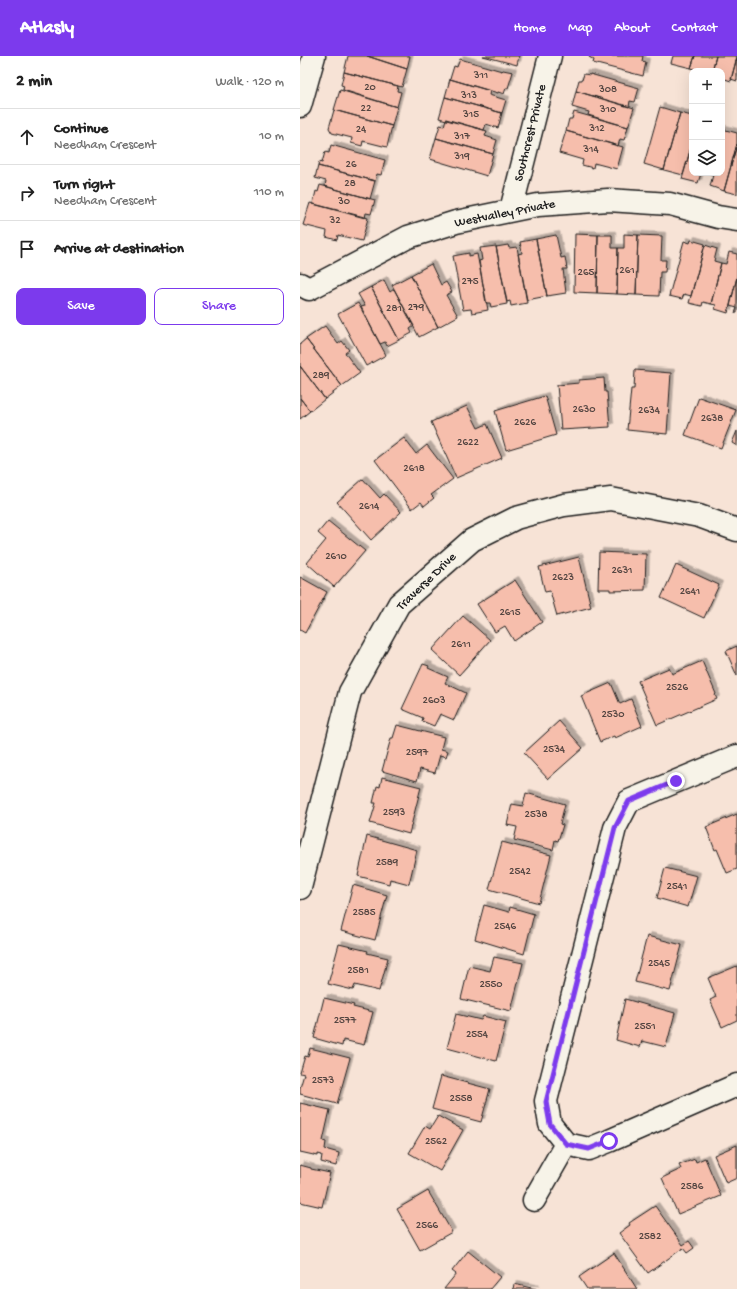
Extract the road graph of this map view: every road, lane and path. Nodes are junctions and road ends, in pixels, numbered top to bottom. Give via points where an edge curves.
1 (314, 56) edge
2 (550, 56) edge
3 (300, 106) edge
4 (511, 210) junction
5 (737, 220) edge
6 (303, 290) edge
7 (737, 530) edge
8 (737, 756) edge
9 (300, 888) edge
10 (737, 1085) edge
11 (566, 1144) junction
12 (534, 1200) dead end

1 - 3 street
2 - 4 street, Southcrest Private
4 - 5 street, Westvalley Private via 538,205 608,200 670,204
4 - 6 street, Westvalley Private via 456,222 408,237
7 - 9 street, Traverse Drive via 699,516 611,498 564,504 516,518 472,540 399,604 350,692
8 - 11 street via 629,801 615,828 546,1102 550,1124
10 - 11 street via 589,1149
11 - 12 street

